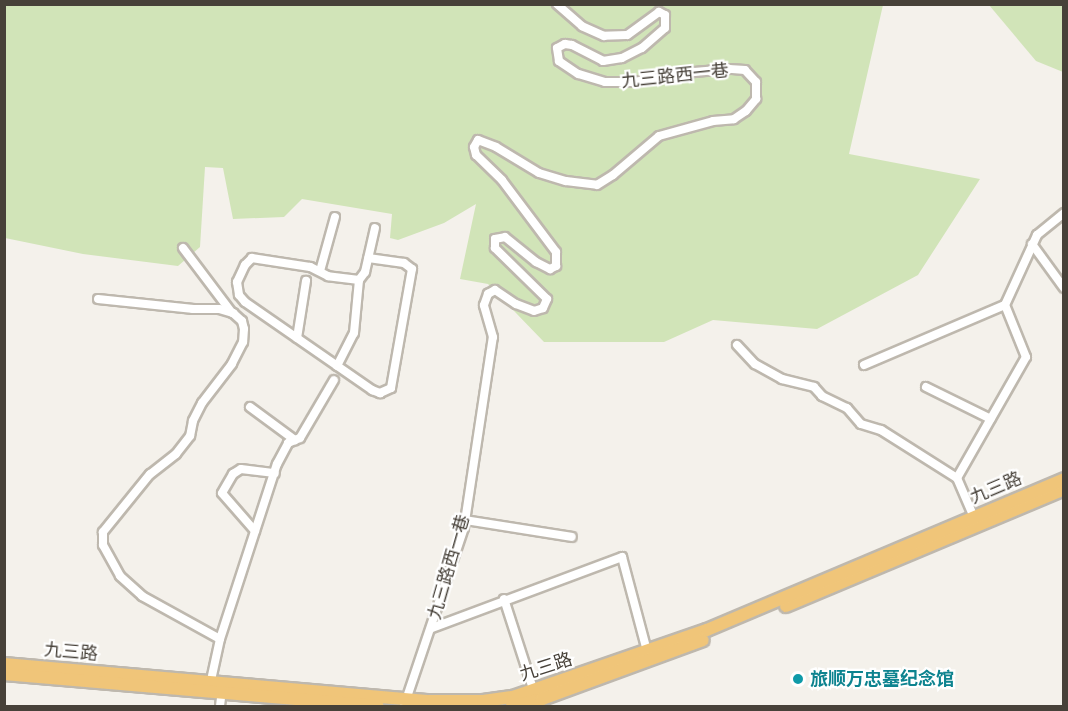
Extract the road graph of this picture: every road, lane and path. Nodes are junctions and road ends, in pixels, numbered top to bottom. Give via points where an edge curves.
1 (557, 4) edge
2 (1064, 213) edge
3 (334, 217) dead end
4 (375, 228) dead end
5 (1032, 244) junction
6 (183, 248) dead end
7 (368, 258) junction
8 (320, 271) junction
9 (359, 280) junction
10 (306, 281) dead end
11 (1064, 288) edge
12 (239, 295) junction
13 (98, 299) dead end
14 (225, 303) junction
15 (1005, 305) junction
16 (233, 313) junction
17 (297, 338) junction
18 (737, 345) dead end
19 (864, 365) dead end
20 (337, 366) junction
21 (334, 380) dead end
22 (926, 387) dead end
23 (250, 407) dead end
24 (991, 419) junction
25 (295, 440) junction
26 (275, 473) junction
27 (957, 478) junction
28 (1064, 479) edge
29 (1064, 489) edge
30 (465, 520) junction
31 (976, 521) junction
32 (255, 531) junction
33 (573, 537) dead end
34 (504, 599) junction
35 (432, 628) junction
36 (220, 639) junction
37 (647, 651) junction
38 (4, 664) edge
39 (4, 674) edge
40 (216, 688) junction
41 (534, 692) junction
42 (405, 703) edge
43 (220, 706) edge
44 (378, 706) edge
45 (512, 706) edge

1 - 30 street, 九三路西一巷 via 582,26 604,36 627,35 659,12 665,15 665,28 642,48 622,58 603,61 572,45 557,48 559,62 578,74 605,82 634,82 694,72 745,70 756,82 756,99 734,118 659,136 597,185 539,173 478,140 474,147 476,155 502,180 556,252 556,266 550,269 536,262 505,237 495,239 495,248 547,299 543,308 534,311 495,290 488,294 484,305 493,337
2 - 5 street
3 - 8 street
4 - 7 street
5 - 11 street
5 - 15 street
6 - 14 street
7 - 9 street
7 - 20 street via 404,263 412,269 391,387 380,393 372,390
8 - 9 street via 328,276
8 - 12 street via 252,258 240,272
9 - 20 street via 354,333
10 - 17 street
12 - 14 street
12 - 17 street
13 - 16 street
14 - 16 street
15 - 19 street
15 - 24 street via 1026,357
16 - 36 street via 242,321 243,342 202,403 190,436 176,454 150,474 103,532 103,545 120,576 142,596
17 - 20 street
18 - 27 street via 755,364 782,379 814,387 822,396 847,408 861,424 881,430
21 - 25 street via 300,438
22 - 24 street
23 - 25 street
24 - 27 street
25 - 26 street via 288,443
26 - 32 street
26 - 32 street via 241,469 233,474 222,493
27 - 31 street
28 - 31 highway, 九三路
29 - 31 highway, 九三路
30 - 33 street
30 - 35 street, 九三路西一巷
31 - 37 highway, 九三路
31 - 45 highway, 九三路 via 710,638 542,699
32 - 36 street
34 - 35 street
34 - 37 street via 622,557
34 - 41 street
35 - 42 street, 九三路西一巷
36 - 40 street
37 - 41 highway, 九三路
38 - 40 highway, 九三路
39 - 40 highway, 九三路
40 - 42 highway, 九三路
40 - 43 street
40 - 44 highway, 九三路
41 - 42 highway, 九三路 via 483,701

